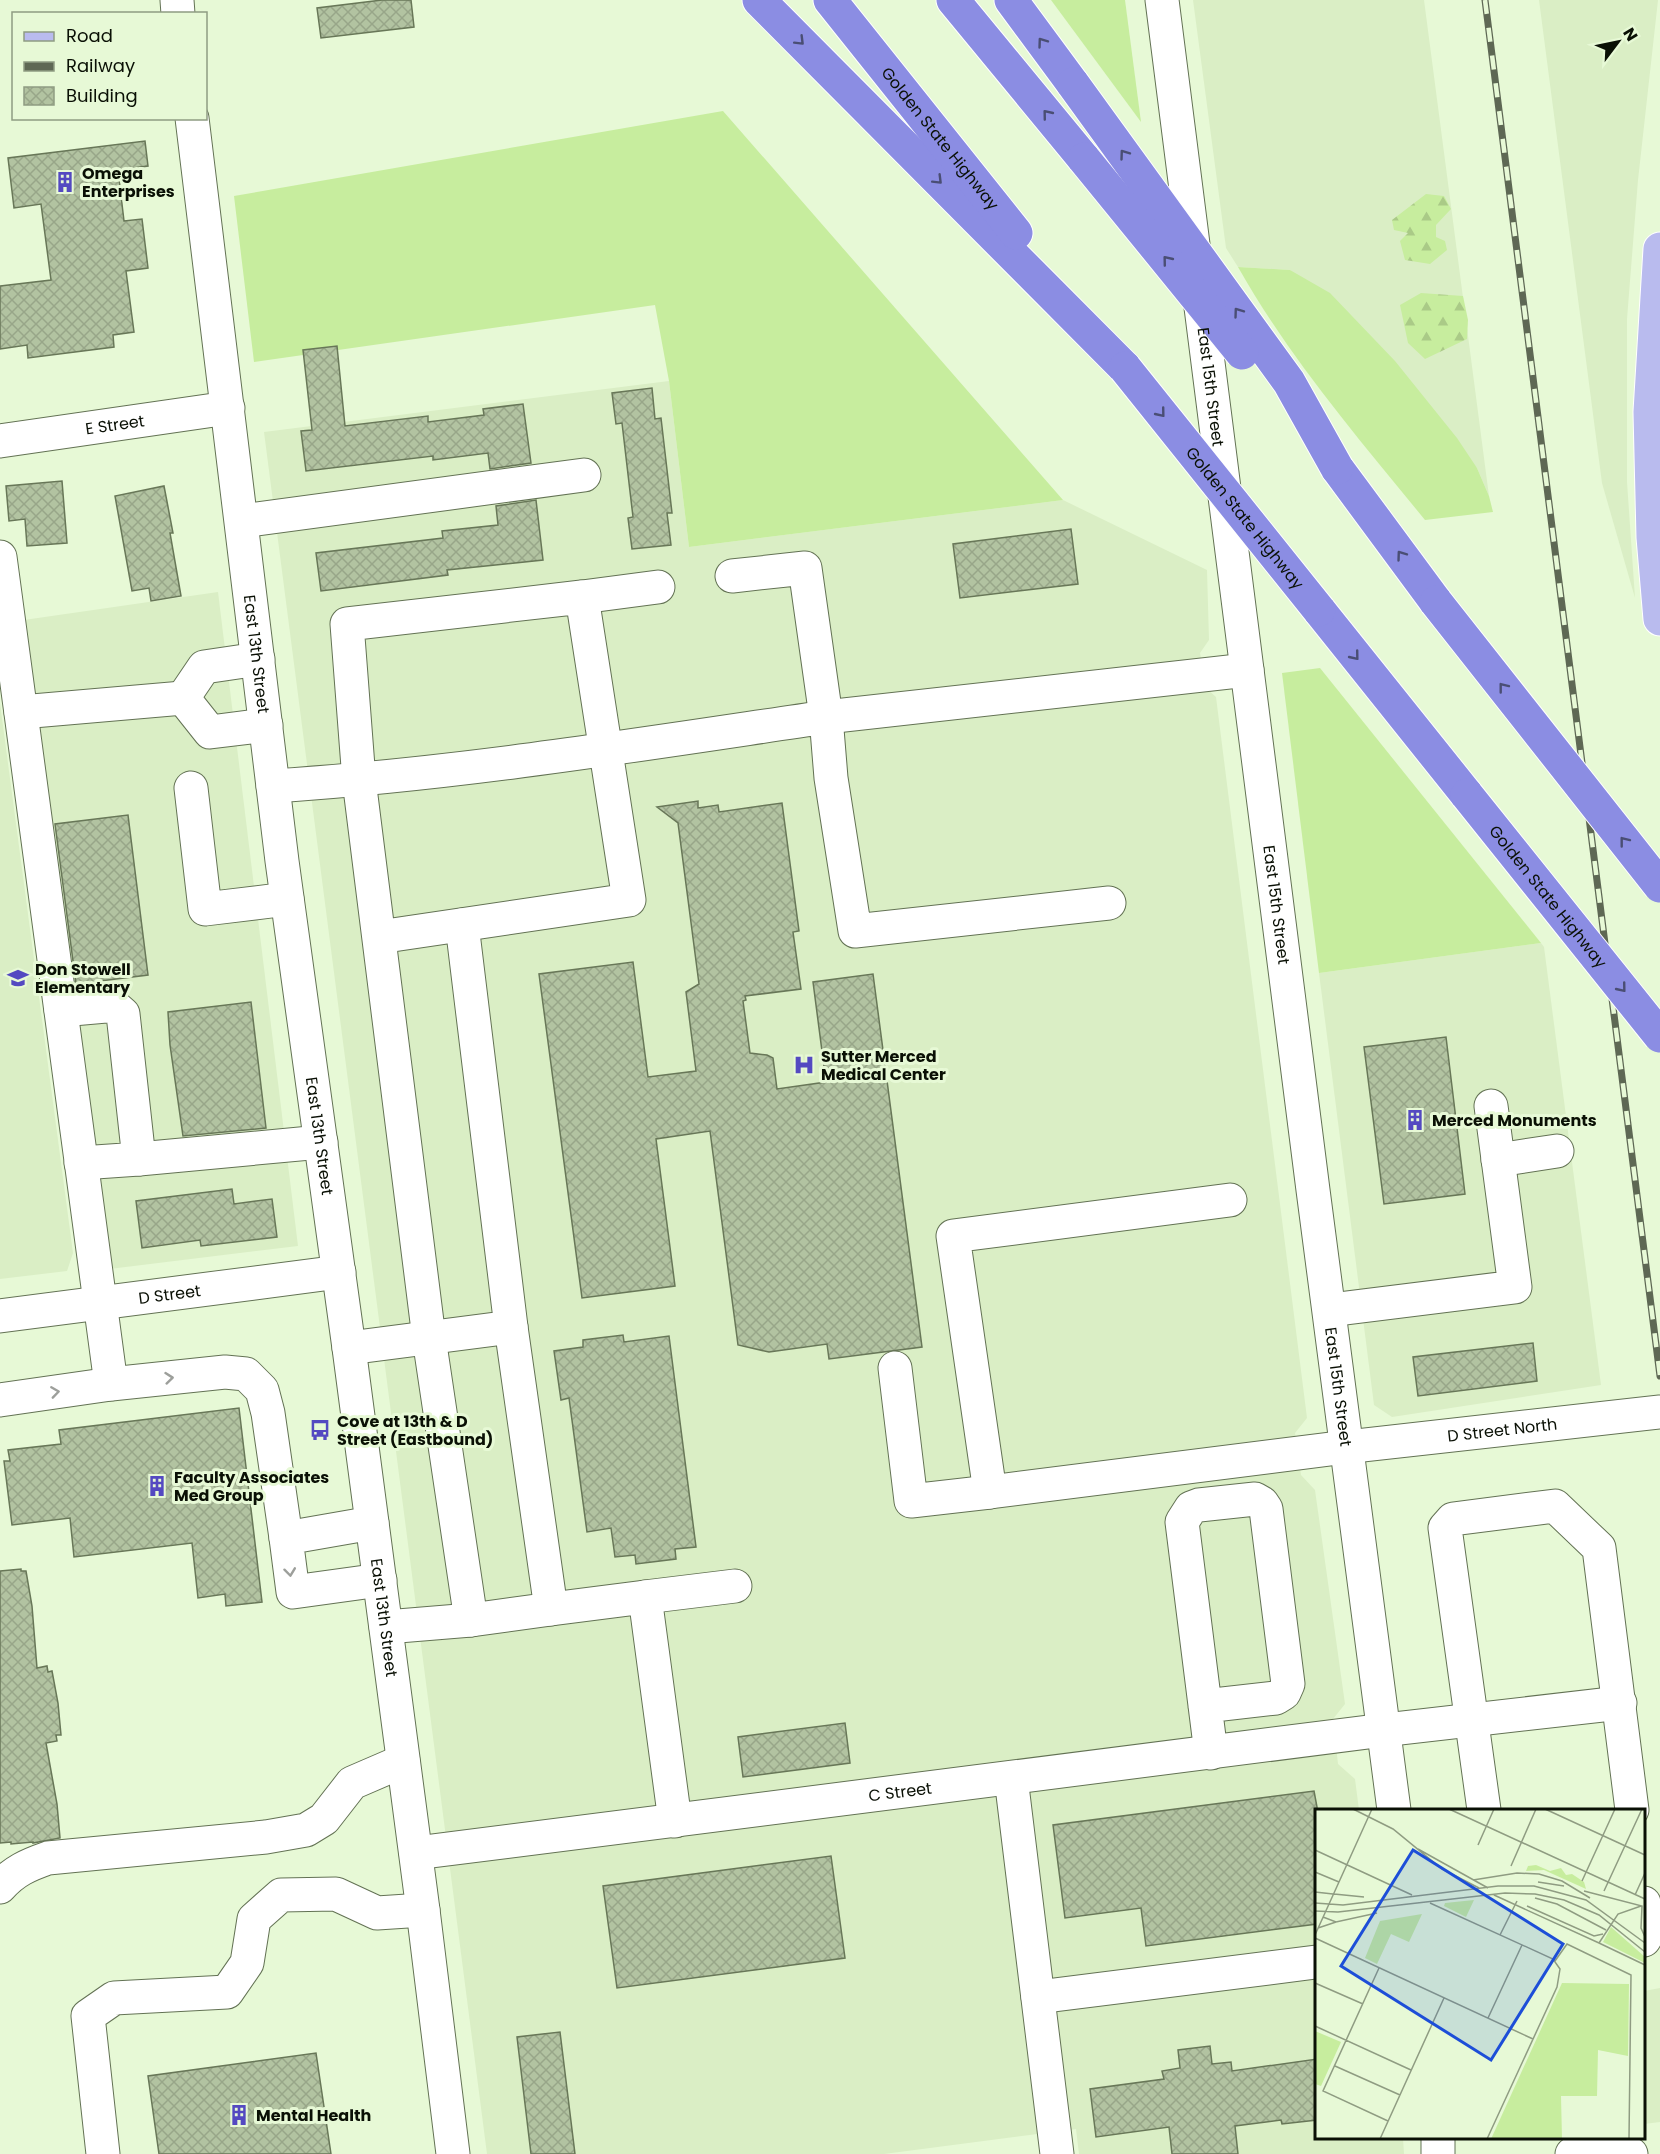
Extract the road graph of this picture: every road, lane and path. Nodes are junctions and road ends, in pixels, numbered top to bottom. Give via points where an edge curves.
1 (759, 0) edge
2 (830, 0) edge
3 (953, 0) edge
4 (1011, 0) edge
5 (1162, 0) edge
6 (192, 120) edge
7 (1660, 249) edge
8 (1125, 368) junction
9 (228, 408) junction
10 (0, 441) edge
11 (1337, 468) junction
12 (584, 475) dead end
13 (242, 521) junction
14 (0, 557) edge
15 (732, 576) dead end
16 (658, 587) dead end
17 (582, 597) junction
18 (1660, 619) edge
19 (258, 659) junction
20 (1247, 670) junction
21 (183, 698) junction
22 (21, 712) junction
23 (826, 717) junction
24 (266, 725) junction
25 (606, 749) junction
26 (359, 780) junction
27 (273, 786) junction
28 (191, 788) dead end
29 (1660, 886) edge
30 (287, 899) junction
31 (1108, 903) dead end
32 (462, 925) junction
33 (379, 938) junction
34 (61, 1010) junction
35 (1660, 1036) edge
36 (1491, 1106) dead end
37 (321, 1142) junction
38 (1557, 1151) dead end
39 (139, 1159) junction
40 (1498, 1160) junction
41 (81, 1163) junction
42 (1230, 1200) dead end
43 (339, 1272) junction
44 (100, 1303) junction
45 (1330, 1310) junction
46 (0, 1316) edge
47 (511, 1327) junction
48 (429, 1338) junction
49 (349, 1348) junction
50 (895, 1368) dead end
51 (111, 1384) junction
52 (0, 1400) edge
53 (1660, 1412) edge
54 (1346, 1446) junction
55 (990, 1492) junction
56 (372, 1523) junction
57 (286, 1538) junction
58 (380, 1580) junction
59 (735, 1586) dead end
60 (645, 1597) junction
61 (551, 1609) junction
62 (471, 1620) junction
63 (386, 1627) junction
64 (1620, 1703) junction
65 (1205, 1706) junction
66 (1471, 1720) junction
67 (1384, 1731) junction
68 (1211, 1753) junction
69 (404, 1761) junction
70 (1011, 1778) junction
71 (1394, 1809) edge
72 (1484, 1809) edge
73 (1632, 1809) edge
74 (675, 1821) junction
75 (416, 1853) junction
76 (0, 1887) edge
77 (423, 1910) junction
78 (1645, 1914) edge
79 (1645, 1938) edge
80 (1315, 1962) edge
81 (1038, 1997) junction
82 (103, 2154) edge
83 (453, 2154) edge
84 (1058, 2154) edge
85 (1572, 2154) edge
86 (1631, 2154) edge

1 -> 8 highway
2 - 8 highway, Golden State Highway
11 -> 3 highway, bridge
11 -> 4 highway, bridge via 1289,382
5 - 20 street, East 15th Street
6 - 9 street, East 13th Street
7 - 18 main road via 1650,412 1653,537
8 -> 35 highway, Golden State Highway, bridge
9 - 10 street, E Street
9 - 13 street, East 13th Street
29 -> 11 highway, bridge via 1436,602
12 - 13 street
13 - 19 street, East 13th Street
14 - 22 street
15 - 23 street via 805,568
16 - 17 street
17 - 25 street
17 - 26 street via 347,624
19 - 21 street via 204,668
19 - 24 street, East 13th Street
20 - 23 street
20 - 45 street, East 15th Street
21 - 22 street
21 - 24 street via 210,732
22 - 34 street
23 - 25 street
23 - 31 street via 831,778 855,931
24 - 27 street, East 13th Street
25 - 26 street
25 - 32 street via 629,900
26 - 27 street
26 - 33 street
27 - 30 street, East 13th Street
28 - 30 street via 205,909
30 - 37 street, East 13th Street
32 - 33 street
32 - 47 street
33 - 48 street
34 - 39 street via 106,1006 123,1014
34 - 41 street
36 - 40 street
37 - 39 street
37 - 43 street, East 13th Street
38 - 40 street
39 - 41 street
40 - 45 street via 1515,1287
41 - 44 street
42 - 55 street via 953,1236
43 - 44 street, D Street
43 - 49 street, East 13th Street
44 - 46 street, D Street
44 - 51 street
45 - 54 street, East 15th Street
47 - 48 street
47 - 61 street
48 - 49 street
48 - 62 street
49 - 56 street, East 13th Street
50 - 55 street, D Street North via 911,1501
52 -> 51 street
51 -> 57 street via 225,1372 246,1374 262,1390 268,1413
53 - 54 street, D Street North
54 - 55 street, D Street North
54 - 67 street, East 15th Street
56 - 57 street
56 - 58 street, East 13th Street
57 -> 58 street via 293,1592
58 - 63 street, East 13th Street
59 - 60 street
60 - 61 street
60 - 74 street
61 - 62 street
62 - 63 street
63 - 69 street, East 13th Street
64 - 66 street, C Street
64 - 66 street via 1599,1548 1555,1506 1453,1519 1445,1528
64 - 73 street
65 - 65 street via 1182,1522 1191,1508 1198,1505 1255,1499 1266,1509 1288,1684 1276,1698
65 - 68 street
66 - 67 street, C Street
66 - 72 street
67 - 68 street, C Street
67 - 71 street, East 15th Street
68 - 70 street, C Street
69 - 75 street, East 13th Street
69 - 76 street via 352,1783 324,1819 306,1830 266,1838 48,1858 25,1866
70 - 74 street, C Street
70 - 81 street
74 - 75 street, C Street
75 - 77 street, East 13th Street
77 - 82 street via 377,1912 336,1894 281,1895 254,1919 247,1963 227,1992 114,1998 88,2016
77 - 83 street, East 13th Street
78 - 79 street
80 - 81 street
81 - 84 street
85 - 86 street via 1608,2147

